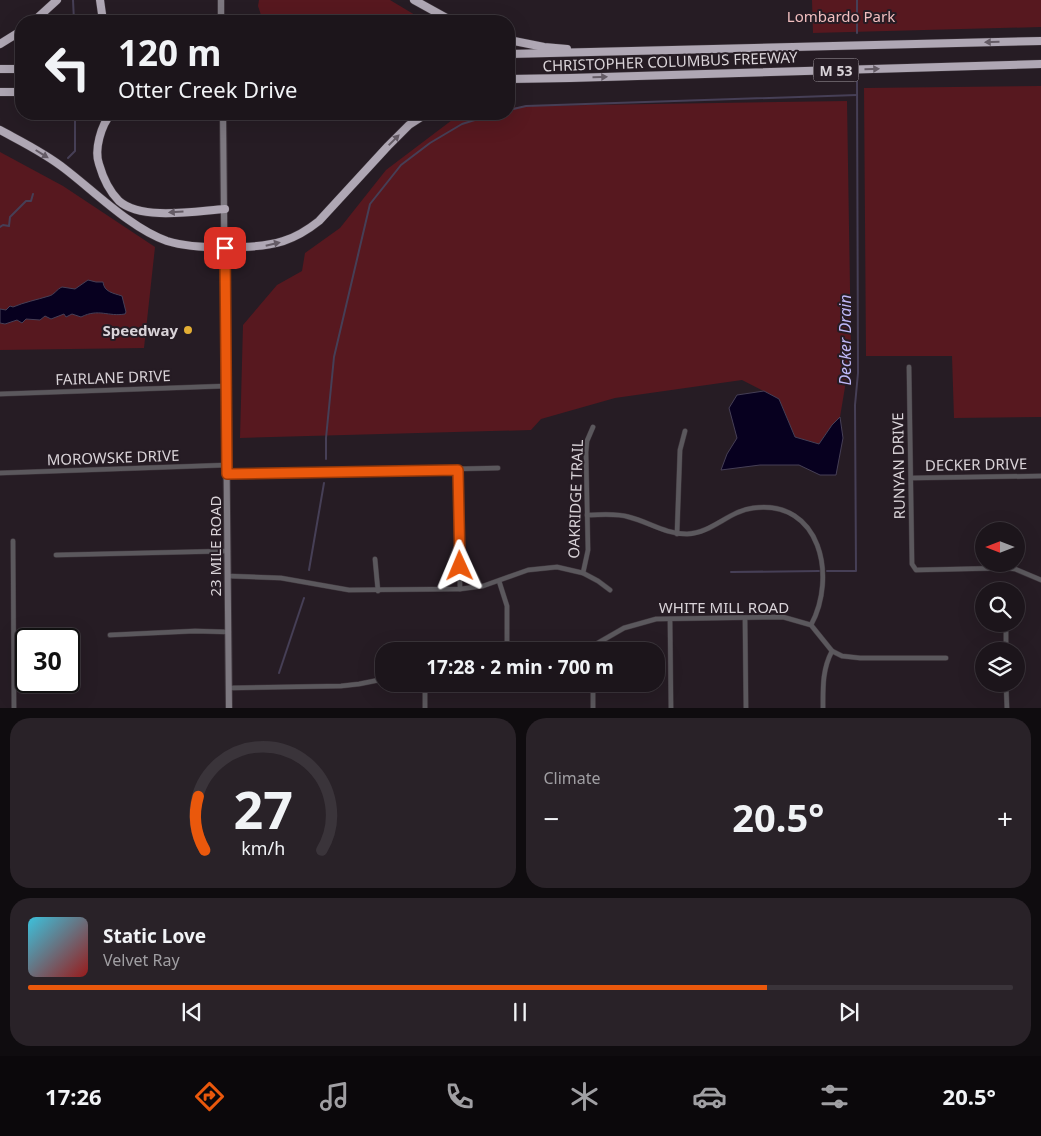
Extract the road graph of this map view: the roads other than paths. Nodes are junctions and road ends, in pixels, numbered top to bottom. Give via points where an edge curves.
1 (57, 0) edge
2 (100, 0) edge
3 (221, 0) edge
4 (414, 0) edge
5 (41, 15) edge
6 (102, 15) edge
7 (221, 15) edge
8 (441, 15) edge
9 (15, 35) edge
10 (515, 41) edge
11 (1041, 41) edge
12 (0, 44) edge
13 (619, 52) junction
14 (515, 54) edge
15 (1041, 64) edge
16 (15, 68) edge
17 (0, 69) edge
18 (570, 78) junction
19 (515, 79) edge
20 (515, 83) edge
21 (0, 92) edge
22 (15, 92) edge
23 (107, 120) edge
24 (223, 120) edge
25 (418, 120) edge
26 (0, 130) edge
27 (225, 209) junction
28 (225, 248) junction
29 (909, 367) dead end
30 (226, 386) junction
31 (0, 394) edge
32 (593, 427) dead end
33 (685, 431) dead end
34 (227, 466) junction
35 (498, 468) dead end
36 (458, 470) junction
37 (0, 473) edge
38 (227, 474) junction
39 (1041, 476) edge
40 (912, 478) junction
41 (587, 515) junction
42 (677, 534) junction
43 (13, 541) dead end
44 (228, 552) junction
45 (56, 555) dead end
46 (375, 559) dead end
47 (582, 573) junction
48 (228, 576) junction
49 (1041, 580) edge
50 (499, 581) junction
51 (460, 589) junction
52 (610, 590) dead end
53 (378, 591) junction
54 (745, 618) junction
55 (670, 619) junction
56 (811, 625) junction
57 (229, 632) junction
58 (110, 635) dead end
59 (507, 642) edge
60 (602, 642) edge
61 (832, 651) junction
62 (946, 658) dead end
63 (375, 681) edge
64 (229, 688) junction
65 (425, 692) edge
66 (593, 692) edge
67 (1006, 692) edge
68 (14, 708) edge
69 (229, 708) edge
70 (425, 708) edge
71 (593, 708) edge
72 (671, 708) edge
73 (746, 708) edge
74 (823, 708) edge
75 (1006, 708) edge

1 - 5 highway
2 - 6 highway
3 - 7 main road
4 - 8 highway
9 - 12 highway
10 - 13 highway via 544,47
11 -> 13 highway, CHRISTOPHER COLUMBUS FREEWAY / M 53
13 - 14 highway, CHRISTOPHER COLUMBUS FREEWAY / M 53
18 -> 15 highway, CHRISTOPHER COLUMBUS FREEWAY / M 53
16 - 17 highway
18 - 19 highway, CHRISTOPHER COLUMBUS FREEWAY / M 53
18 - 20 highway
21 - 22 highway
27 -> 23 highway via 159,213 136,210 120,201 104,181 97,160 99,140
24 - 27 main road, 23 MILE ROAD
28 -> 25 highway via 268,246 290,240 312,227 401,132
26 -> 28 highway via 63,167 136,225 156,236 174,243
27 - 28 main road, 23 MILE ROAD
28 - 30 main road, 23 MILE ROAD
29 - 40 street, RUNYAN DRIVE
30 - 31 street, FAIRLANE DRIVE
30 - 34 main road, 23 MILE ROAD
32 - 41 street, OAKRIDGE TRAIL via 587,446
33 - 42 street via 680,450
34 - 37 street, MOROWSKE DRIVE
34 - 38 main road, 23 MILE ROAD
35 - 36 street
36 - 38 street
36 - 51 street
38 - 44 main road, 23 MILE ROAD
39 - 40 street, DECKER DRIVE
40 - 49 street, RUNYAN DRIVE via 912,564 916,570 1015,569
41 - 42 street via 624,516
41 - 47 street, OAKRIDGE TRAIL via 588,550
42 - 56 street via 701,532 751,508 777,509 792,515 812,532 822,560 820,603
43 - 68 street
44 - 45 street
44 - 48 main road, 23 MILE ROAD
46 - 53 street
47 - 50 street via 557,567 540,568
47 - 52 street
48 - 53 street via 281,578 336,589
48 - 57 main road, 23 MILE ROAD
50 - 51 street
50 - 59 street via 507,606
51 - 53 street
54 - 55 street, WHITE MILL ROAD
54 - 56 street, WHITE MILL ROAD via 782,617
54 - 73 street
55 - 60 street, WHITE MILL ROAD via 632,625
55 - 72 street
56 - 61 street
57 - 58 street
57 - 64 main road, 23 MILE ROAD
61 - 62 street via 848,657
61 - 74 street via 823,678
63 - 64 street via 341,686
64 - 69 main road, 23 MILE ROAD
65 - 70 street
66 - 71 street
67 - 75 street

